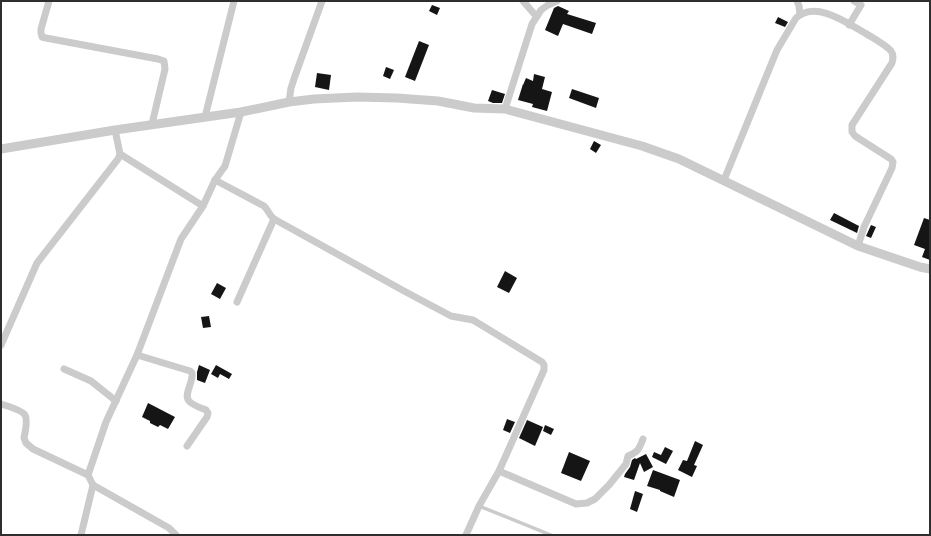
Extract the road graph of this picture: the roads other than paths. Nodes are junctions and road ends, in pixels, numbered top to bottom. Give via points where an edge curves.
1 (49, 1) edge
2 (234, 1) edge
3 (322, 1) edge
4 (523, 1) edge
5 (556, 1) edge
6 (797, 1) edge
7 (854, 1) edge
8 (800, 15) junction
9 (536, 16) junction
10 (850, 25) junction
11 (289, 102) junction
12 (505, 109) junction
13 (241, 112) junction
14 (205, 117) junction
15 (152, 124) junction
16 (115, 130) junction
17 (1, 149) edge
18 (120, 154) junction
19 (215, 180) junction
20 (724, 180) junction
21 (203, 206) junction
22 (274, 219) junction
23 (858, 246) junction
24 (930, 269) edge
25 (237, 302) dead end
26 (1, 345) edge
27 (138, 355) junction
28 (64, 369) dead end
29 (116, 402) junction
30 (1, 404) edge
31 (643, 438) dead end
32 (187, 446) dead end
33 (499, 471) junction
34 (88, 475) junction
35 (93, 485) junction
36 (479, 506) junction
37 (81, 535) edge
38 (176, 535) edge
39 (466, 535) edge
40 (551, 535) edge

1 - 15 street via 41,29 42,37 164,62 165,69
2 - 14 street
3 - 11 street via 293,82
4 - 9 street
5 - 9 street
6 - 8 street
7 - 10 street via 860,5
8 - 10 street via 815,11 826,13
8 - 20 street via 777,50
9 - 12 street
10 - 23 street via 887,48 893,57 892,63 852,125 855,136 893,162
11 - 12 street via 357,97 396,98 438,101 474,108
11 - 13 street
12 - 20 street via 642,146 679,159
13 - 14 street
13 - 19 street via 225,166
14 - 15 street
15 - 16 street
16 - 17 street
16 - 18 street
18 - 21 street
18 - 26 street via 37,263
19 - 21 street
19 - 22 street via 264,206
20 - 23 street
21 - 27 street via 181,239
22 - 25 street
22 - 33 street via 452,316 473,320 542,362 544,370
23 - 24 street
27 - 29 street
27 - 32 street via 192,373 187,399 208,413
28 - 29 street via 91,381
29 - 34 street via 106,422
30 - 34 street via 25,414 27,420 24,438 30,446
31 - 33 street via 639,449 628,456 626,464 609,485 587,504 576,504
33 - 36 street
34 - 35 street
35 - 37 street
35 - 38 street via 169,528
36 - 39 street
36 - 40 lane

